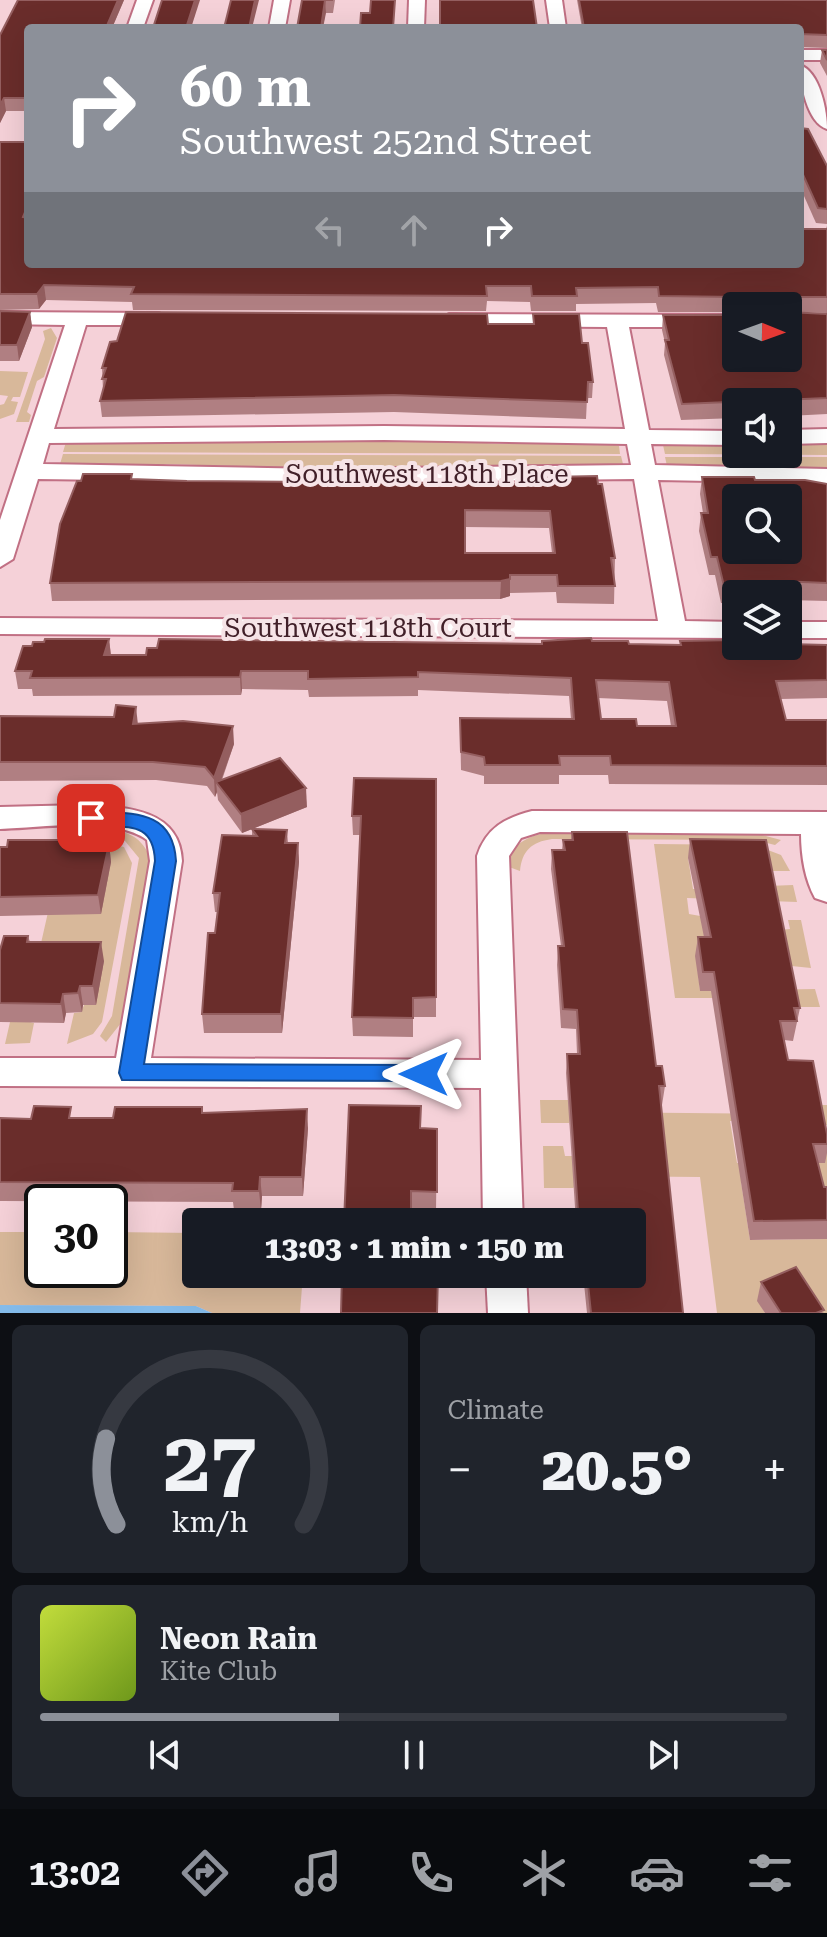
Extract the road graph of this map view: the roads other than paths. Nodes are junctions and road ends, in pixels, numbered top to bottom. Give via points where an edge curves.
1 (145, 0) edge
2 (282, 0) edge
3 (417, 0) edge
4 (554, 0) edge
5 (136, 24) edge
6 (278, 24) edge
7 (416, 24) edge
8 (557, 24) edge
9 (804, 55) edge
10 (827, 55) edge
11 (804, 81) edge
12 (823, 132) edge
13 (0, 318) edge
14 (78, 318) junction
15 (185, 319) edge
16 (426, 320) edge
17 (617, 320) junction
18 (722, 321) edge
19 (39, 436) junction
20 (827, 436) edge
21 (802, 437) edge
22 (638, 438) junction
23 (722, 438) edge
24 (27, 471) junction
25 (645, 472) junction
26 (827, 476) edge
27 (0, 559) edge
28 (0, 626) edge
29 (673, 629) junction
30 (722, 630) edge
31 (802, 630) edge
32 (827, 630) edge
33 (0, 818) edge
34 (822, 823) edge
35 (827, 890) edge
36 (0, 1072) edge
37 (131, 1073) junction
38 (497, 1074) junction
39 (502, 1208) edge
40 (507, 1288) edge
41 (508, 1313) edge

1 - 5 street
2 - 6 street
3 - 7 street
4 - 8 street
9 - 10 street
11 - 12 street
13 - 14 street
14 - 15 street
14 - 19 street
16 - 17 street
17 - 18 street
17 - 22 street
19 - 22 street, Southwest 118th Place via 368,433
19 - 24 street
20 - 21 street
22 - 23 street, Southwest 118th Place
22 - 25 street
24 - 25 street, Southwest 118th Place via 320,476
24 - 27 street
25 - 26 street, Southwest 118th Place
25 - 29 street
28 - 29 street, Southwest 118th Court
29 - 30 street, Southwest 118th Court
31 - 32 street
33 - 37 street via 126,819 157,831 165,844
34 - 35 street via 817,850
34 - 38 street via 540,821 512,829 493,856 500,1012
36 - 37 street
37 - 38 street
38 - 39 street
40 - 41 street

